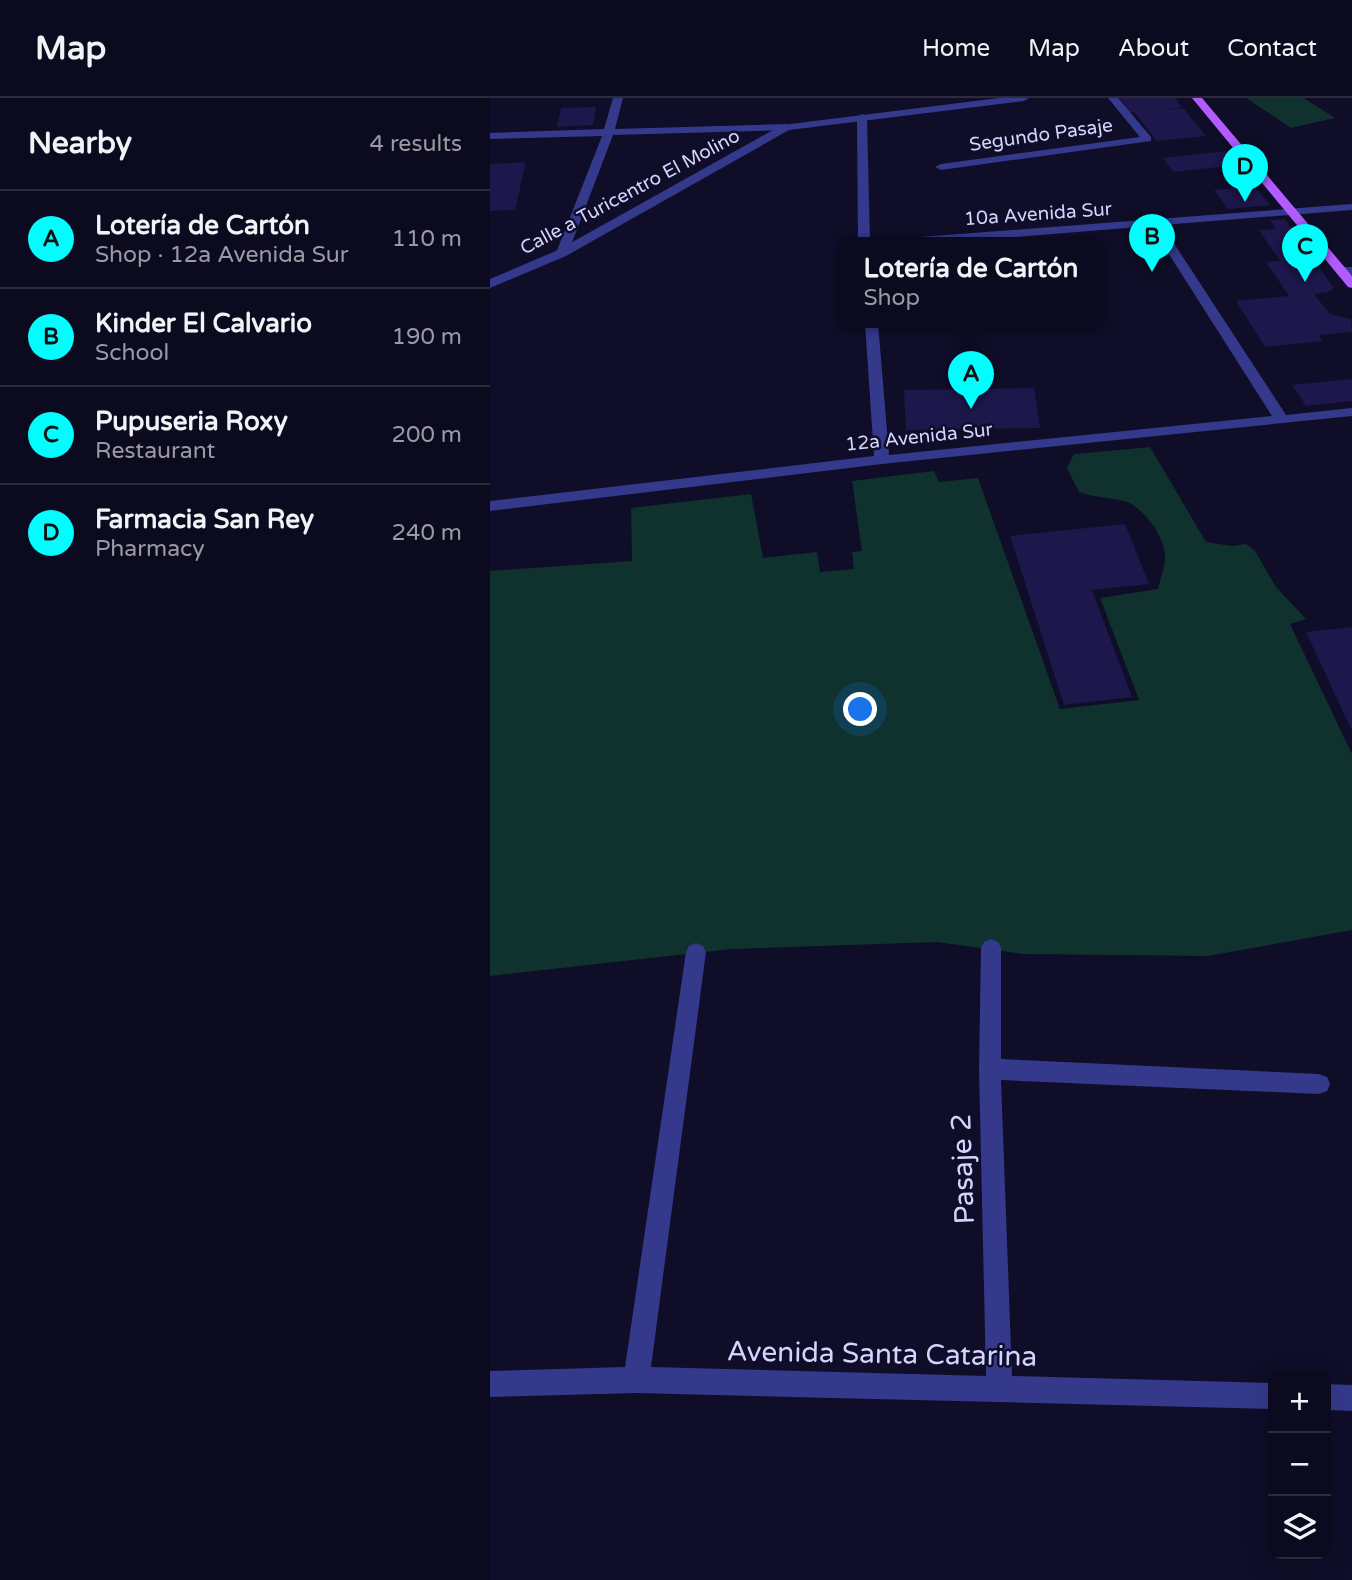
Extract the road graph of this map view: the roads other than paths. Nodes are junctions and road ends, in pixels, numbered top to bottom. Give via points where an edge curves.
1 (618, 98) edge
2 (1024, 98) edge
3 (1113, 98) edge
4 (1197, 98) edge
5 (861, 112) junction
6 (786, 127) junction
7 (608, 134) junction
8 (490, 136) edge
9 (941, 167) dead end
10 (1352, 207) edge
11 (1292, 211) junction
12 (1154, 223) junction
13 (864, 237) edge
14 (973, 237) edge
15 (562, 253) junction
16 (1347, 271) edge
17 (490, 284) edge
18 (1352, 284) edge
19 (871, 328) edge
20 (1352, 412) edge
21 (1282, 420) junction
22 (882, 460) junction
23 (490, 506) edge
24 (991, 948) dead end
25 (696, 952) dead end
26 (990, 1069) junction
27 (1318, 1084) dead end
28 (636, 1380) junction
29 (490, 1384) edge
30 (999, 1389) junction
31 (1268, 1396) edge
32 (1331, 1397) edge
33 (1352, 1398) edge

1 - 7 street
2 - 5 street
3 - 9 street, Segundo Pasaje via 1147,139
4 - 11 main road
5 - 6 street
5 - 13 street
6 - 7 street
6 - 15 street, Calle a Turicentro El Molino
7 - 8 street
7 - 15 street
10 - 11 street, 10a Avenida Sur
11 - 12 street, 10a Avenida Sur
11 - 16 main road
12 - 14 street, 10a Avenida Sur
12 - 21 street
15 - 17 street, Calle a Turicentro El Molino
16 - 18 main road
19 - 22 street
20 - 21 street, 12a Avenida Sur
21 - 22 street, 12a Avenida Sur
22 - 23 street, 12a Avenida Sur
24 - 26 street, Pasaje 2
25 - 28 street
26 - 27 street
26 - 30 street, Pasaje 2
28 - 29 street, Avenida Santa Catarina
28 - 30 street, Avenida Santa Catarina
30 - 31 street, Avenida Santa Catarina
32 - 33 street

